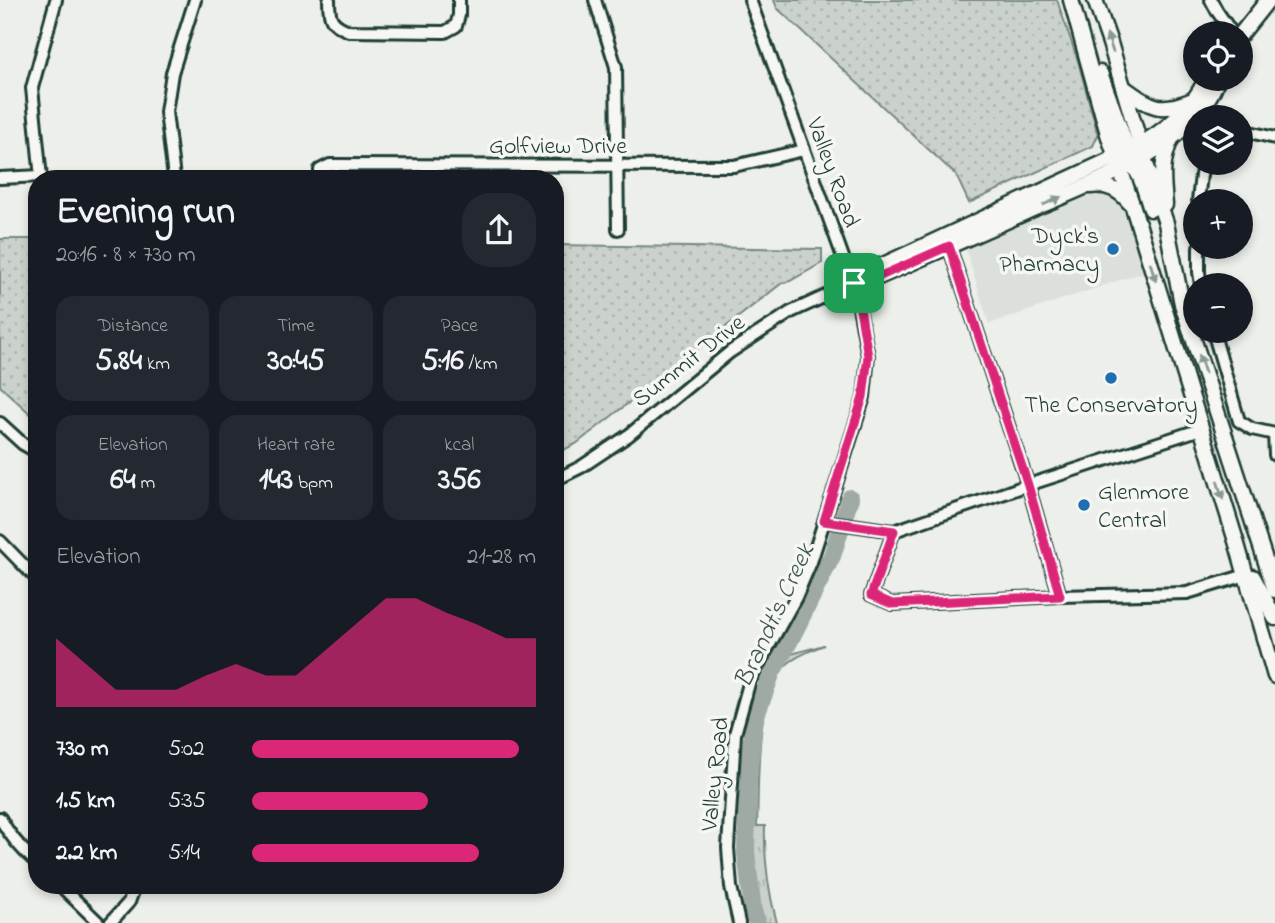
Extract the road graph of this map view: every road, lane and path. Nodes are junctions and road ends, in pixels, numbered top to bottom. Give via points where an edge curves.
1 (56, 0) edge
2 (195, 0) edge
3 (329, 0) edge
4 (459, 0) edge
5 (595, 0) edge
6 (750, 0) edge
7 (1071, 0) edge
8 (1095, 0) edge
9 (1211, 0) edge
10 (1268, 0) edge
11 (1224, 21) edge
12 (1251, 21) edge
13 (1123, 87) junction
14 (1200, 91) edge
15 (1213, 91) edge
16 (1194, 99) junction
17 (1253, 133) edge
18 (1108, 134) junction
19 (1171, 138) junction
20 (1275, 138) edge
21 (804, 150) junction
22 (1130, 157) junction
23 (617, 166) junction
24 (40, 170) edge
25 (173, 170) edge
26 (320, 170) edge
27 (28, 177) edge
28 (0, 178) edge
29 (1083, 180) junction
30 (1133, 207) junction
31 (1166, 223) junction
32 (618, 229) dead end
33 (949, 246) junction
34 (854, 283) junction
35 (1182, 304) junction
36 (1217, 343) edge
37 (0, 423) edge
38 (1201, 429) junction
39 (1271, 433) edge
40 (28, 447) edge
41 (1275, 455) edge
42 (564, 476) edge
43 (1028, 485) junction
44 (824, 521) junction
45 (894, 531) junction
46 (0, 541) edge
47 (1236, 541) junction
48 (28, 570) edge
49 (1246, 575) junction
50 (1275, 590) edge
51 (1060, 596) junction
52 (1275, 618) edge
53 (1275, 676) edge
54 (0, 818) edge
55 (28, 855) edge
56 (69, 894) edge
57 (132, 894) edge
58 (99, 923) edge
59 (110, 923) edge
60 (739, 923) edge

1 - 24 street via 32,88
2 - 25 street via 172,73 166,112
3 - 4 street via 329,15 337,26 349,31 431,32 456,26
5 - 23 street via 616,67
6 - 21 street, Valley Road
7 - 18 main road
7 - 22 main road
13 -> 8 main road
9 - 11 street
10 - 12 main road
13 - 16 main road via 1157,108
13 - 22 main road
14 - 16 main road
15 - 19 main road
16 - 22 main road
17 - 20 street
18 - 22 main road
18 - 29 main road
19 - 22 main road
19 - 31 main road via 1162,167
21 - 23 street, Golfview Drive via 734,166
21 - 34 street, Valley Road
22 - 29 main road, Summit Drive
22 - 30 main road
22 - 31 main road
22 - 35 main road
23 - 26 street, Golfview Drive via 330,165
23 - 32 street
27 - 28 street
29 - 30 main road via 1109,186
33 -> 29 main road, Summit Drive
29 - 34 main road, Summit Drive via 864,273
30 -> 38 main road
31 - 35 main road
33 - 34 main road, Summit Drive via 869,281
33 - 43 street
34 - 42 street, Summit Drive via 781,318 730,352 629,435
34 - 44 street, Valley Road via 868,356 865,383
50 -> 35 main road
36 - 39 street via 1240,421
37 - 40 street
38 - 43 street
38 -> 47 main road
39 - 41 street
43 - 45 street
43 - 51 street
44 - 45 street
44 - 60 street, Valley Road via 796,597 750,680 734,734 728,848
45 - 51 street via 871,595 892,604
46 - 48 street
47 - 49 main road
47 - 52 main road
49 - 51 street via 1187,593
49 - 53 main road
54 - 55 street
56 - 58 street
57 - 59 street

